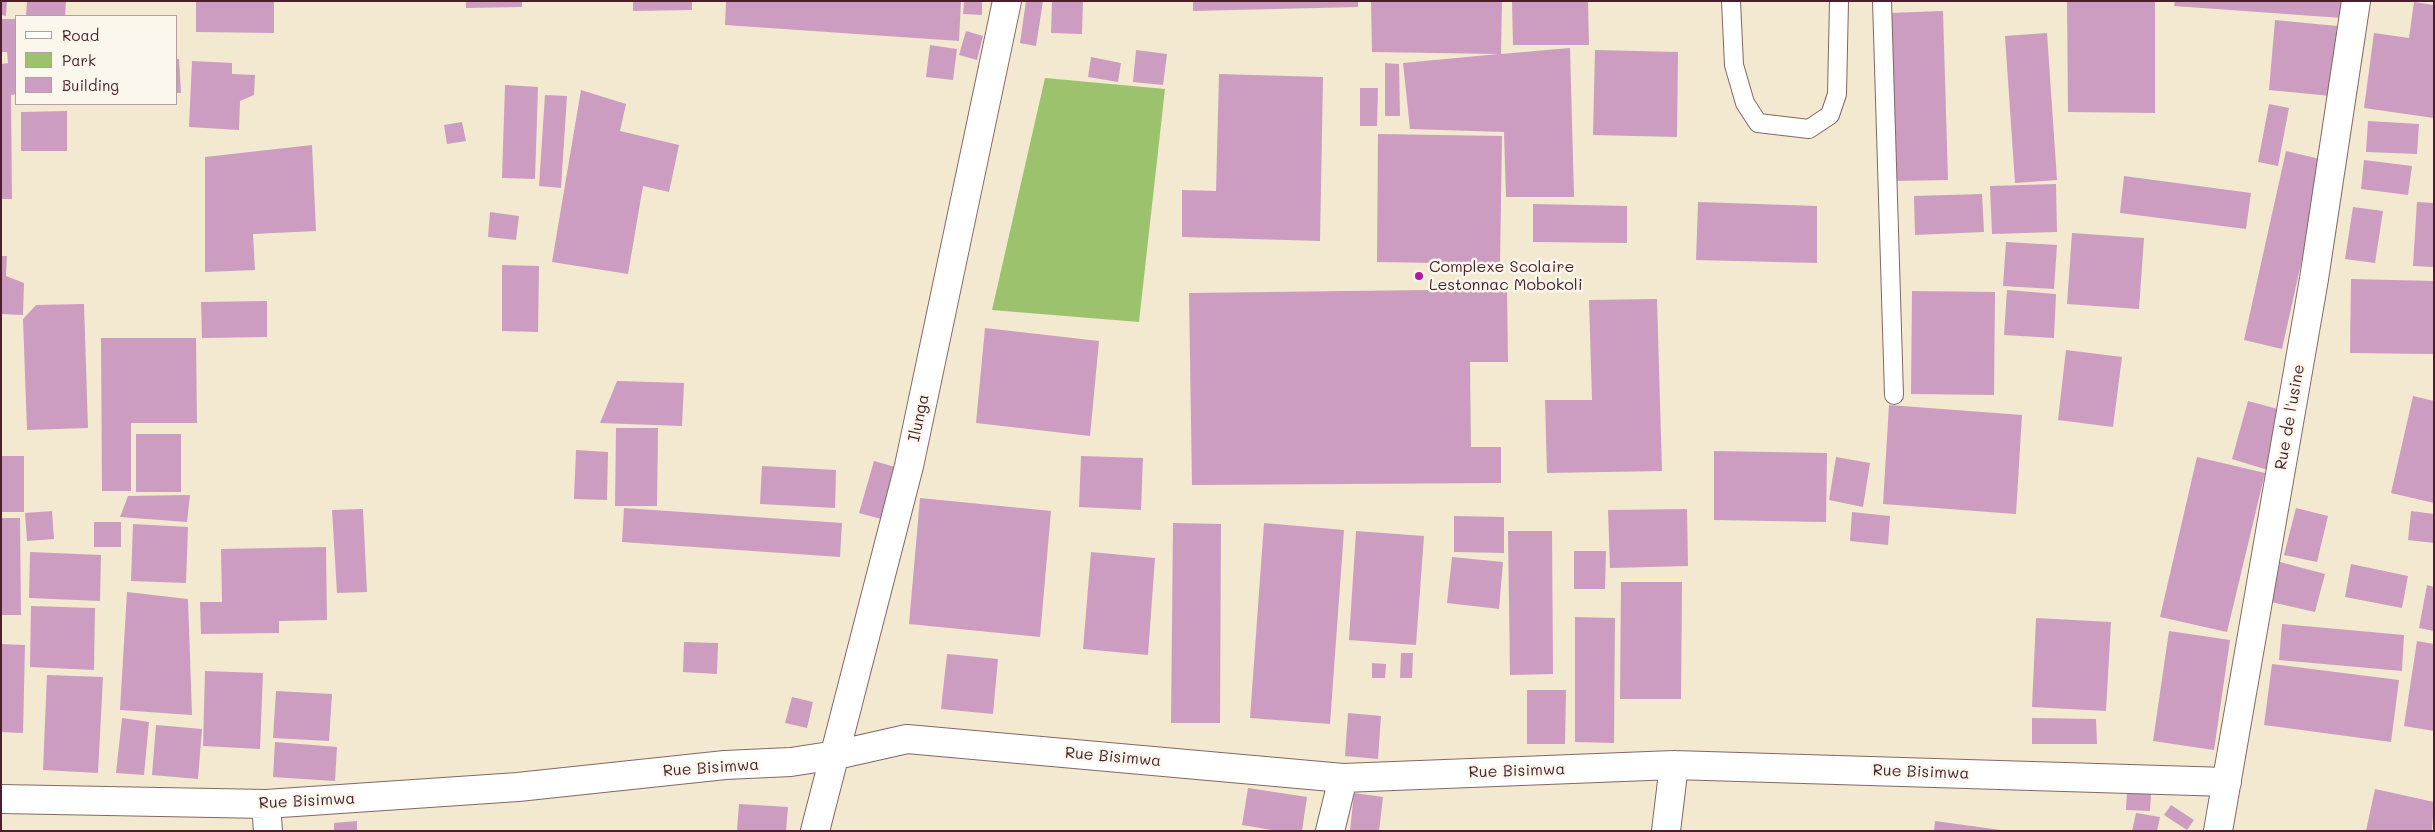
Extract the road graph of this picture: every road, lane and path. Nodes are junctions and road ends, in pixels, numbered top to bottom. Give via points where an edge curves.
1 (1006, 1) edge
2 (1731, 1) edge
3 (1839, 1) edge
4 (1882, 1) edge
5 (2356, 1) edge
6 (1894, 394) dead end
7 (836, 755) junction
8 (1674, 765) junction
9 (1343, 778) junction
10 (2227, 782) junction
11 (1, 799) edge
12 (267, 818) edge
13 (815, 831) edge
14 (1330, 831) edge
15 (1666, 831) edge
16 (2218, 831) edge

1 - 7 street, Ilunga via 908,466
2 - 3 lane via 1734,65 1744,103 1758,123 1809,129 1830,115 1836,94
4 - 6 lane
5 - 10 street, Rue de l'usine via 2314,279
7 - 9 street, Rue Bisimwa via 907,739
7 - 12 street, Rue Bisimwa via 518,787
7 - 13 street, Ilunga
8 - 9 street, Rue Bisimwa
8 - 10 street, Rue Bisimwa
8 - 15 street
9 - 14 street
10 - 16 street, Rue de l'usine
11 - 12 street, Rue Bisimwa

